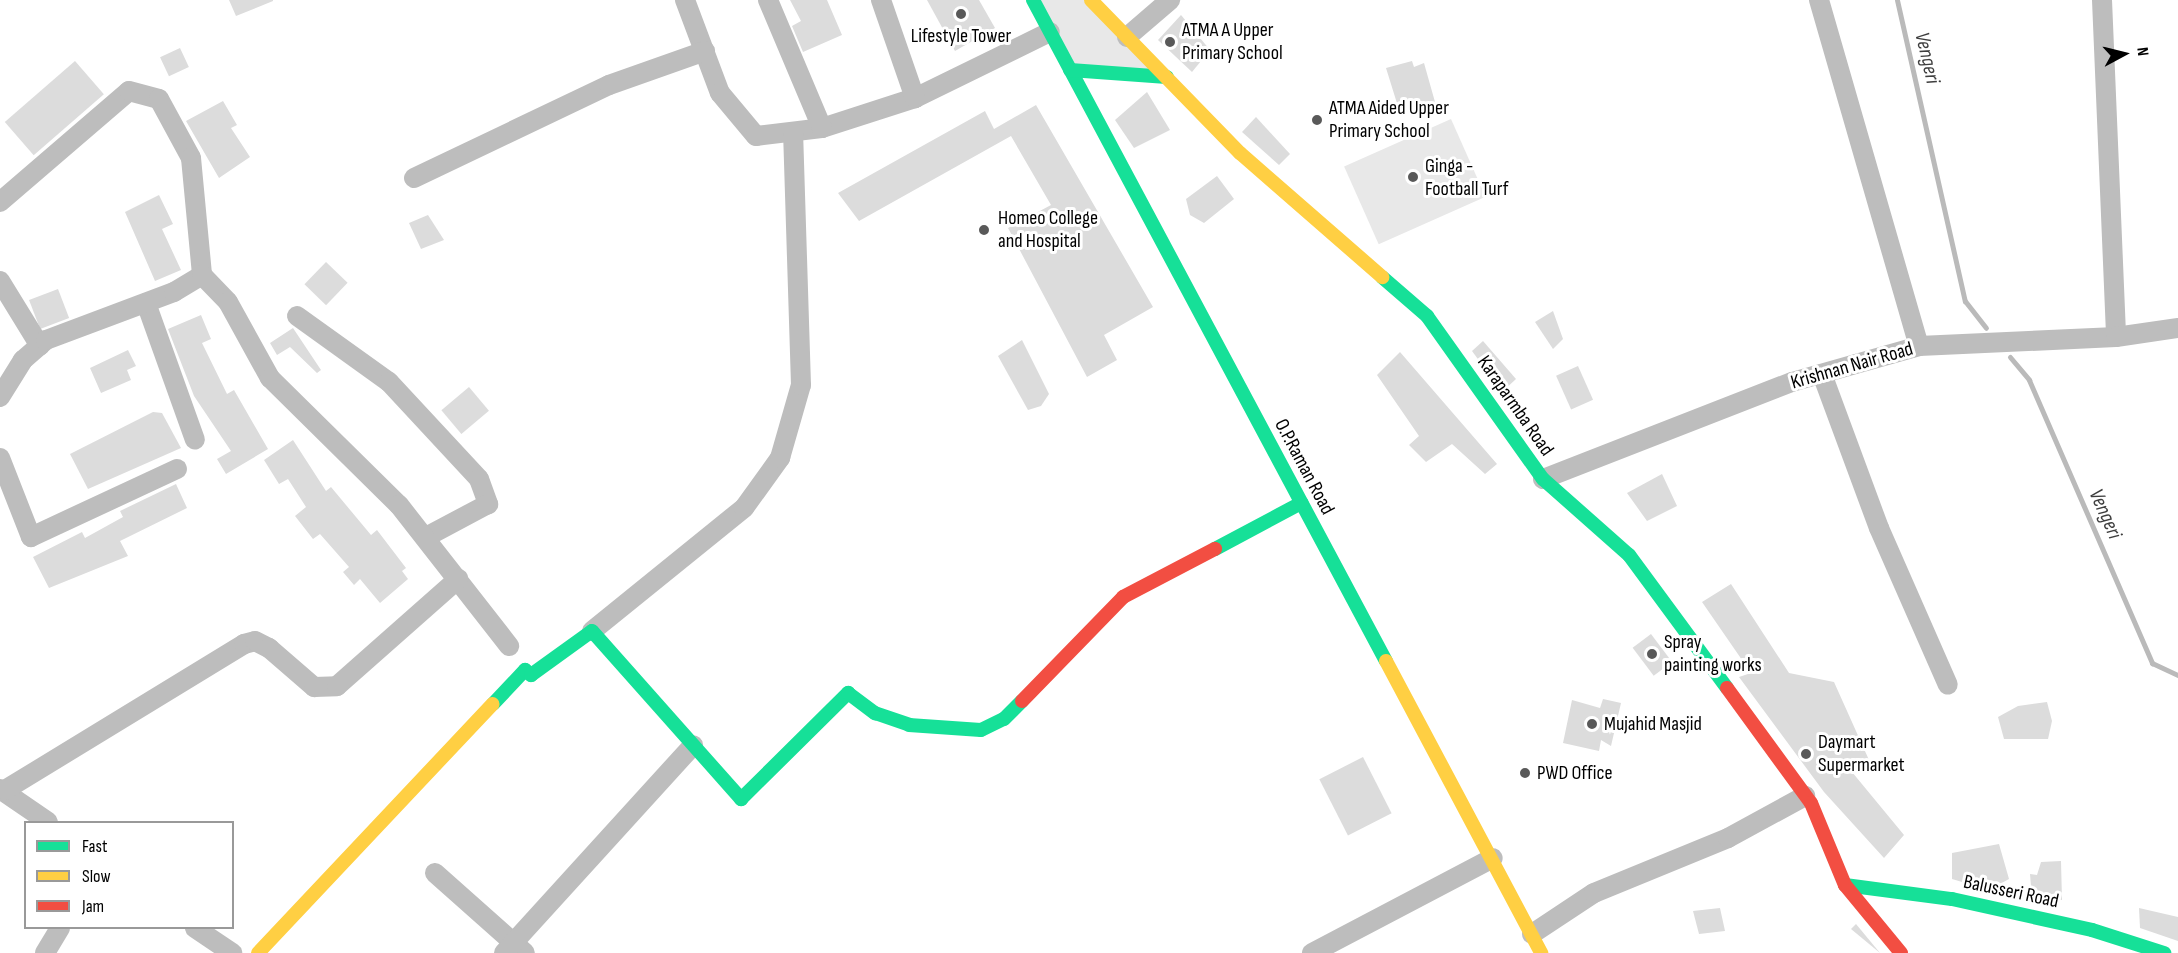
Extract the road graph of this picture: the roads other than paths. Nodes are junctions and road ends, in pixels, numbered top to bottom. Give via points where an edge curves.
1 (685, 0) edge
2 (768, 0) edge
3 (881, 0) edge
4 (1033, 0) edge
5 (1091, 0) edge
6 (1170, 0) edge
7 (1819, 0) edge
8 (2102, 0) edge
9 (1050, 32) junction
10 (1127, 37) junction
11 (705, 51) junction
12 (1070, 70) junction
13 (1167, 77) junction
14 (915, 98) junction
15 (822, 128) junction
16 (793, 132) junction
17 (414, 178) dead end
18 (0, 202) edge
19 (202, 275) junction
20 (0, 281) edge
21 (146, 303) junction
22 (297, 316) dead end
23 (2178, 328) edge
24 (2116, 337) junction
25 (40, 346) junction
26 (1919, 346) junction
27 (1822, 374) junction
28 (0, 397) edge
29 (195, 440) dead end
30 (0, 458) edge
31 (177, 469) dead end
32 (1543, 479) junction
33 (1301, 503) junction
34 (426, 537) junction
35 (458, 579) junction
36 (592, 631) junction
37 (509, 646) dead end
38 (1948, 685) dead end
39 (693, 745) junction
40 (2, 789) edge
41 (1805, 796) junction
42 (47, 821) edge
43 (1493, 858) junction
44 (435, 873) dead end
45 (1845, 885) junction
46 (59, 929) edge
47 (198, 929) edge
48 (1532, 934) junction
49 (514, 950) edge
50 (45, 953) edge
51 (232, 953) edge
52 (258, 953) edge
53 (1312, 953) edge
54 (1541, 953) edge
55 (1901, 953) edge
56 (2164, 953) edge

1 - 11 street
2 - 15 street
3 - 14 street
4 - 9 street, O.P.Raman Road
5 - 10 street, Karaparmba Road
6 - 10 street
7 - 26 street
8 - 24 street
9 - 12 street, O.P.Raman Road
9 - 14 street
10 - 13 street, Karaparmba Road
11 - 16 street via 720,93 756,136
11 - 17 street via 609,85
12 - 13 street
12 - 33 street, O.P.Raman Road
13 - 32 street, Karaparmba Road via 1240,153 1427,316
14 - 15 street
15 - 16 street
16 - 36 street via 801,385 780,458 744,508
18 - 19 street via 129,91 159,99 191,158
19 - 21 street
19 - 34 street via 228,302 284,395 357,460
20 - 25 street
21 - 25 street
21 - 29 street
22 - 34 street via 388,382 479,479 488,504
23 - 24 street, Krishnan Nair Road
24 - 26 street, Krishnan Nair Road
25 - 28 street via 23,360
26 - 27 street, Krishnan Nair Road
27 - 32 street, Krishnan Nair Road
27 - 38 street via 1879,528
30 - 31 street via 31,537
32 - 41 street, Karaparmba Road via 1629,555
33 - 39 street via 1123,597 1004,719 981,730 909,725 875,713 848,693 806,740 741,799
33 - 43 street, O.P.Raman Road
34 - 35 street
35 - 37 street
35 - 40 street via 338,686 314,687 269,648 255,641 244,644
36 - 39 street
36 - 52 street via 531,675 525,670
39 - 49 street
40 - 42 street
41 - 45 street, Karaparmba Road
41 - 48 street via 1728,838 1594,892
43 - 48 street, O.P.Raman Road
43 - 53 street
44 - 49 street
45 - 55 street, Karaparmba Road
45 - 56 street, Balusseri Road via 1974,904 2092,930
46 - 50 street
47 - 51 street
48 - 54 street, O.P.Raman Road

